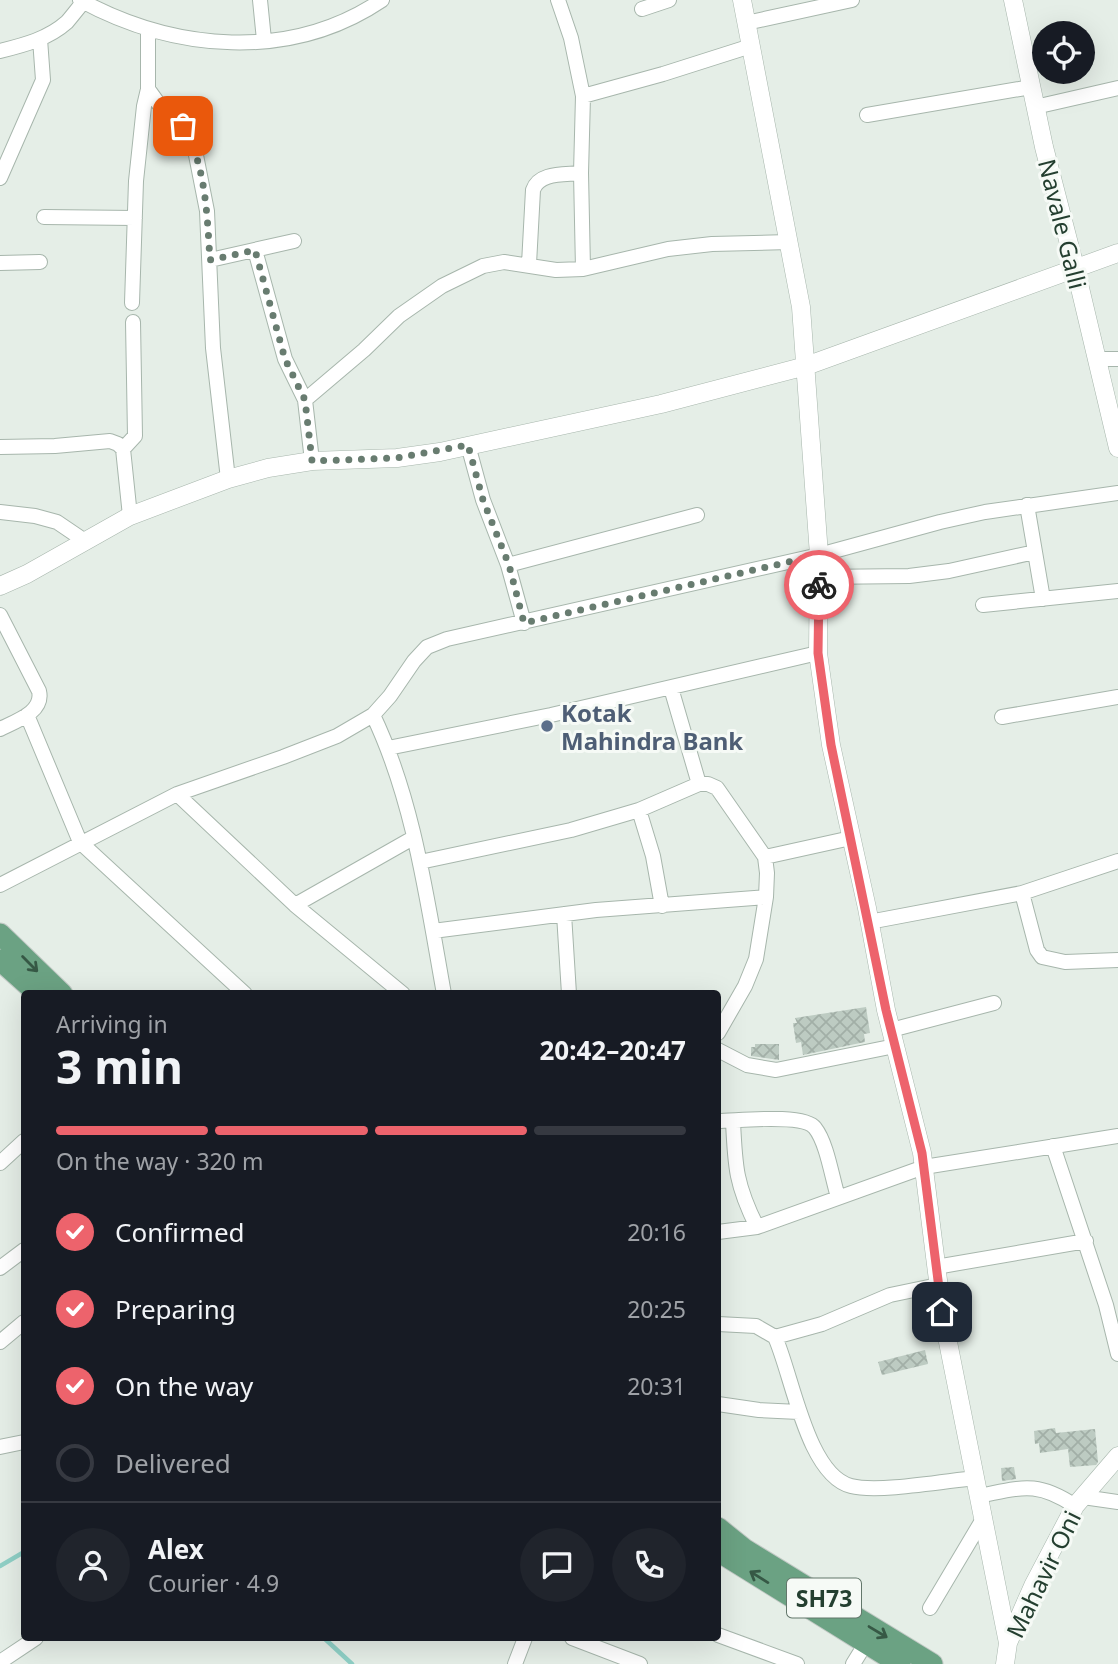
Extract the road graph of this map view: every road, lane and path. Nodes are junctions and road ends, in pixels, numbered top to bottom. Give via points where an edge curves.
1 (260, 0) edge
2 (382, 0) edge
3 (558, 0) edge
4 (669, 0) edge
5 (742, 0) edge
6 (852, 0) edge
7 (1013, 0) edge
8 (83, 1) edge
9 (642, 9) dead end
10 (746, 23) junction
11 (148, 30) junction
12 (40, 39) junction
13 (264, 40) junction
14 (751, 46) junction
15 (0, 51) edge
16 (1031, 87) junction
17 (148, 89) junction
18 (1118, 89) edge
19 (583, 96) junction
20 (1035, 107) junction
21 (867, 115) dead end
22 (580, 173) junction
23 (0, 178) edge
24 (44, 217) dead end
25 (135, 218) junction
26 (294, 241) dead end
27 (789, 242) junction
28 (255, 250) junction
29 (1118, 253) edge
30 (210, 260) junction
31 (40, 262) dead end
32 (0, 263) edge
33 (529, 264) junction
34 (1075, 267) junction
35 (583, 269) junction
36 (132, 303) dead end
37 (133, 322) dead end
38 (1096, 359) junction
39 (1118, 359) edge
40 (806, 366) junction
41 (305, 400) junction
42 (468, 445) junction
43 (0, 447) edge
44 (1118, 448) edge
45 (123, 449) junction
46 (312, 461) junction
47 (228, 479) junction
48 (1118, 493) edge
49 (1027, 505) junction
50 (0, 512) edge
51 (697, 515) dead end
52 (130, 516) junction
53 (85, 541) junction
54 (1035, 552) junction
55 (819, 555) junction
56 (509, 565) junction
57 (819, 577) junction
58 (0, 586) edge
59 (1118, 591) edge
60 (1042, 599) junction
61 (983, 605) dead end
62 (0, 615) edge
63 (524, 623) junction
64 (818, 653) junction
65 (671, 688) junction
66 (1118, 697) edge
67 (27, 715) junction
68 (373, 715) junction
69 (1002, 717) dead end
70 (0, 729) edge
71 (388, 748) junction
72 (699, 784) junction
73 (177, 794) junction
74 (639, 810) junction
75 (413, 838) junction
76 (851, 838) junction
77 (80, 842) junction
78 (765, 858) junction
79 (1118, 860) edge
80 (420, 862) junction
81 (0, 885) edge
82 (1022, 893) junction
83 (766, 897) junction
84 (295, 905) junction
85 (662, 906) junction
86 (564, 914) junction
87 (869, 922) junction
88 (433, 932) junction
89 (0, 933) edge
90 (0, 960) edge
91 (1118, 960) edge
92 (34, 990) edge
93 (58, 990) edge
94 (241, 990) edge
95 (398, 990) edge
96 (443, 990) edge
97 (569, 990) edge
98 (994, 1003) dead end
99 (721, 1028) edge
100 (893, 1038) junction
101 (721, 1052) edge
102 (721, 1121) edge
103 (733, 1121) junction
104 (1118, 1136) edge
105 (21, 1144) edge
106 (1053, 1146) junction
107 (0, 1163) edge
108 (924, 1167) junction
109 (838, 1197) junction
110 (757, 1227) junction
111 (721, 1232) edge
112 (1086, 1241) junction
113 (21, 1252) edge
114 (936, 1267) junction
115 (0, 1268) edge
116 (939, 1285) junction
117 (21, 1324) edge
118 (721, 1324) edge
119 (775, 1337) junction
120 (0, 1342) edge
121 (1118, 1354) edge
122 (721, 1404) edge
123 (799, 1412) junction
124 (21, 1443) edge
125 (0, 1447) edge
126 (1118, 1456) edge
127 (977, 1487) junction
128 (1079, 1502) junction
129 (1118, 1502) edge
130 (983, 1519) junction
131 (721, 1530) edge
132 (721, 1553) edge
133 (930, 1608) dead end
134 (721, 1636) edge
135 (32, 1641) edge
136 (524, 1641) edge
137 (580, 1641) edge
138 (866, 1643) junction
139 (1007, 1643) junction
140 (903, 1659) edge
141 (0, 1662) edge
142 (515, 1664) edge
143 (640, 1664) edge
144 (797, 1664) edge
145 (853, 1664) edge
146 (932, 1664) edge
147 (1005, 1664) edge

1 - 13 street
2 - 13 street via 331,25 298,36
3 - 19 street
4 - 9 street
5 - 10 street
6 - 10 street
7 - 16 street, Navale Galli
8 - 11 street
8 - 12 street via 68,21
10 - 14 street
11 - 13 street via 234,44
11 - 17 street
12 - 15 street
12 - 23 street via 43,80
14 - 19 street
14 - 27 street
16 - 20 street, Navale Galli
16 - 21 street
17 - 25 street
17 - 30 street via 183,126 194,145 207,211
18 - 20 street
19 - 22 street
20 - 34 street, Navale Galli
22 - 33 street via 536,182
22 - 35 street
24 - 25 street
25 - 36 street
26 - 28 street
27 - 35 street via 668,249
27 - 40 street
28 - 30 street
28 - 41 street via 285,359
29 - 34 street
30 - 47 street via 213,348
31 - 32 street
33 - 35 street
33 - 41 street via 505,261 484,266 442,286 399,316
34 - 38 street, Navale Galli
34 - 40 street
37 - 45 street via 135,436
38 - 39 street
38 - 44 street, Navale Galli
40 - 42 street via 661,404
40 - 55 street
41 - 46 street
42 - 46 street via 397,458
42 - 56 street via 483,500
43 - 45 street via 110,441
45 - 52 street
46 - 47 street
47 - 52 street
48 - 49 street
49 - 54 street
49 - 55 street via 940,522
50 - 53 street via 57,522
51 - 56 street
52 - 53 street
53 - 58 street
54 - 57 street via 909,576
54 - 60 street
55 - 57 street
55 - 63 street
56 - 63 street
57 - 64 street
59 - 60 street
60 - 61 street
62 - 67 street via 39,691 38,706
63 - 68 street via 427,647
64 - 65 street
64 - 76 street
65 - 71 street
65 - 72 street
66 - 69 street
67 - 70 street
67 - 77 street
68 - 71 street
68 - 73 street via 337,736
71 - 75 street
72 - 74 street
72 - 78 street via 717,788
73 - 77 street
73 - 84 street
74 - 80 street via 570,830
74 - 85 street
75 - 80 street
75 - 84 street
76 - 78 street
76 - 87 street
77 - 81 street
77 - 94 street
78 - 83 street
79 - 82 street
80 - 88 street
82 - 87 street
82 - 91 street via 1042,957 1065,962
83 - 85 street
83 - 99 street via 756,958
84 - 95 street
85 - 86 street
86 - 88 street
86 - 97 street
87 - 100 street
88 - 96 street
89 -> 93 main road
90 - 92 main road
98 - 100 street
100 - 101 street via 776,1070 747,1065
100 - 108 street
102 - 103 street
103 - 109 street via 808,1122 815,1128
103 - 110 street via 735,1170
104 - 106 street
105 - 107 street
106 - 108 street
106 - 112 street
108 - 109 street
108 - 114 street
109 - 110 street
110 - 111 street
112 - 114 street
112 - 121 street
113 - 115 street
114 - 116 street
116 - 119 street via 890,1295 822,1324
116 - 127 street
117 - 120 street
118 - 119 street via 756,1326
119 - 123 street
122 - 123 street
123 - 127 street via 822,1466 850,1486
124 - 125 street
126 - 128 street, Mahavir Oni
127 - 128 street via 1038,1488
127 - 130 street
128 - 129 street
128 - 139 street, Mahavir Oni via 1032,1586
130 - 133 street
130 - 139 street
131 -> 140 main road, SH73
138 -> 132 main road, SH73
134 - 144 street
135 - 141 street
136 - 142 street
137 - 143 street
138 - 140 main road, SH73
138 - 145 street
139 - 147 street, Mahavir Oni
140 - 146 main road, SH73

